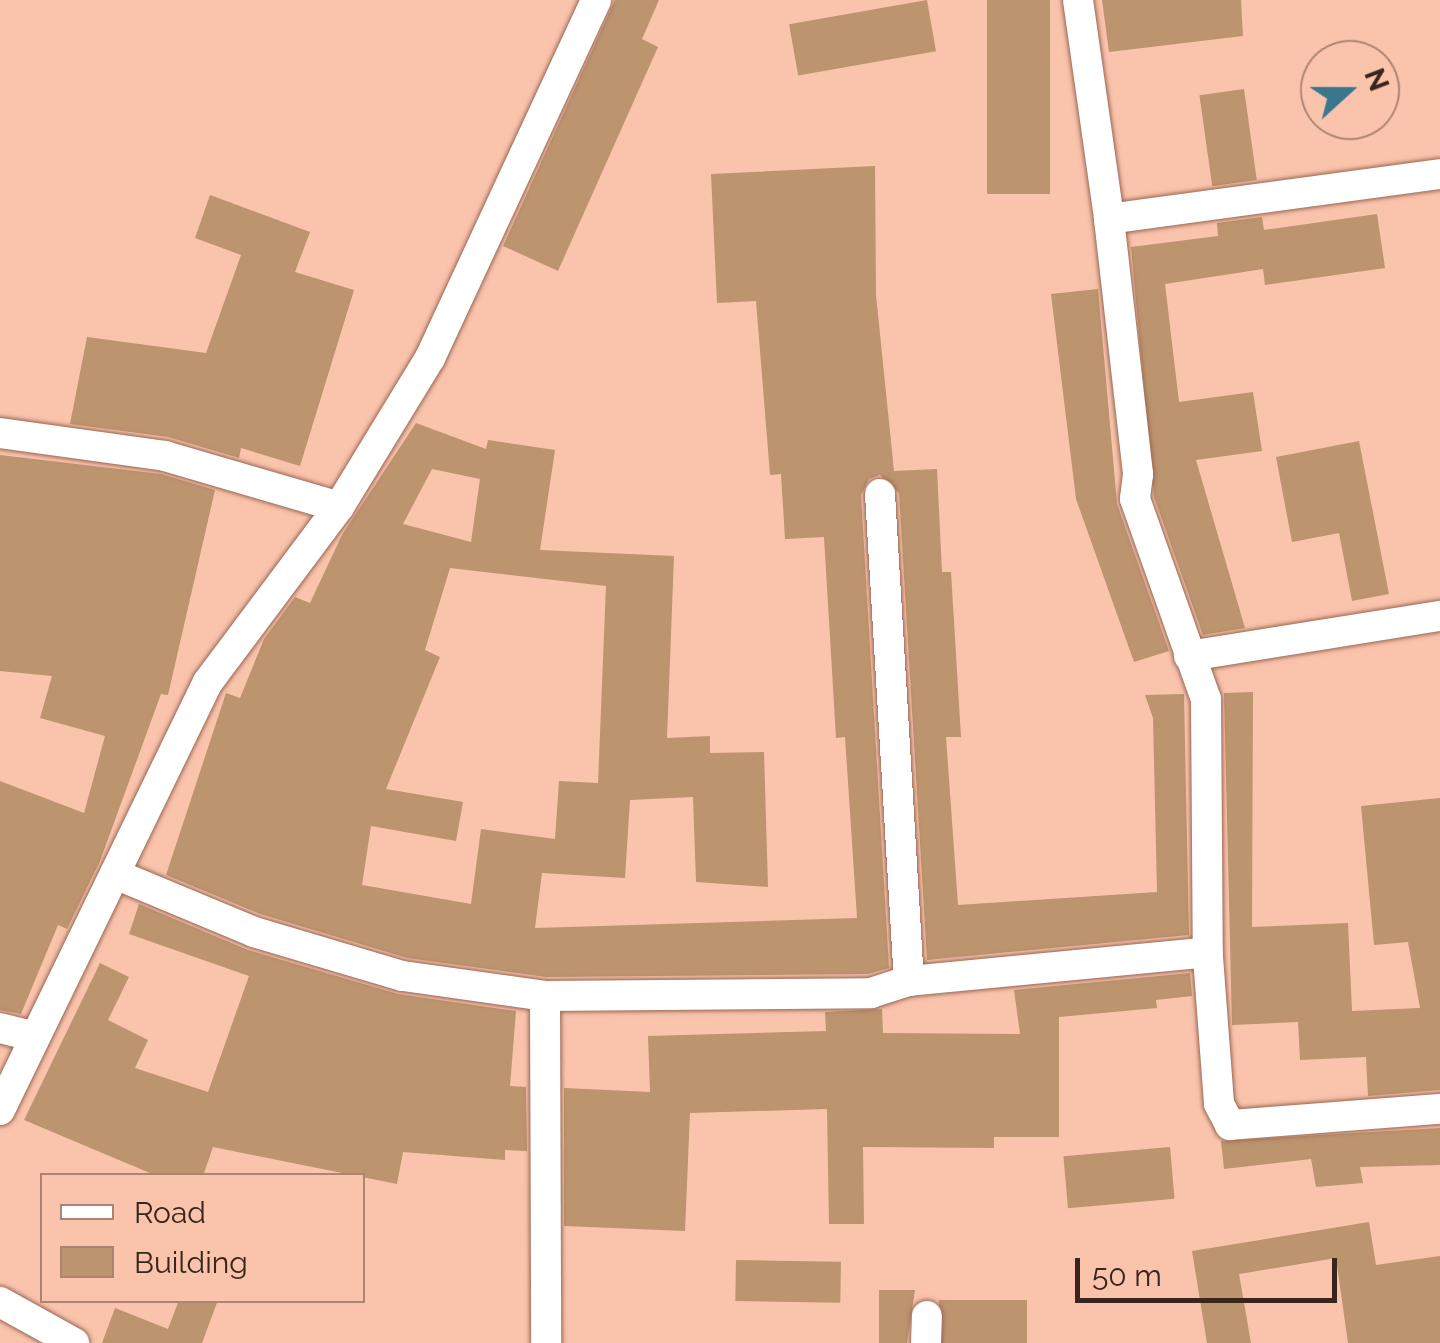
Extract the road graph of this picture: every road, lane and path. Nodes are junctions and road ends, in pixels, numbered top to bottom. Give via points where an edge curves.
1 (596, 0) edge
2 (1078, 0) edge
3 (1440, 174) edge
4 (1108, 219) junction
5 (0, 433) edge
6 (880, 494) dead end
7 (339, 506) junction
8 (1440, 616) edge
9 (1190, 656) junction
10 (115, 874) junction
11 (1208, 952) junction
12 (910, 981) junction
13 (545, 996) junction
14 (0, 1028) edge
15 (36, 1037) junction
16 (1440, 1109) edge
17 (0, 1110) edge
18 (0, 1302) edge
19 (74, 1343) edge
20 (546, 1343) edge

1 - 7 street via 430,358
2 - 4 street
3 - 4 street
4 - 9 street via 1138,474 1135,499
5 - 7 street via 165,456
6 - 12 street
7 - 10 street via 208,682
8 - 9 street
9 - 11 street via 1206,700
10 - 13 street via 254,932 403,976
10 - 15 street
11 - 12 street
11 - 16 street via 1218,1104 1230,1125
12 - 13 street via 871,992
13 - 20 street
14 - 15 street
15 - 17 street
18 - 19 street

